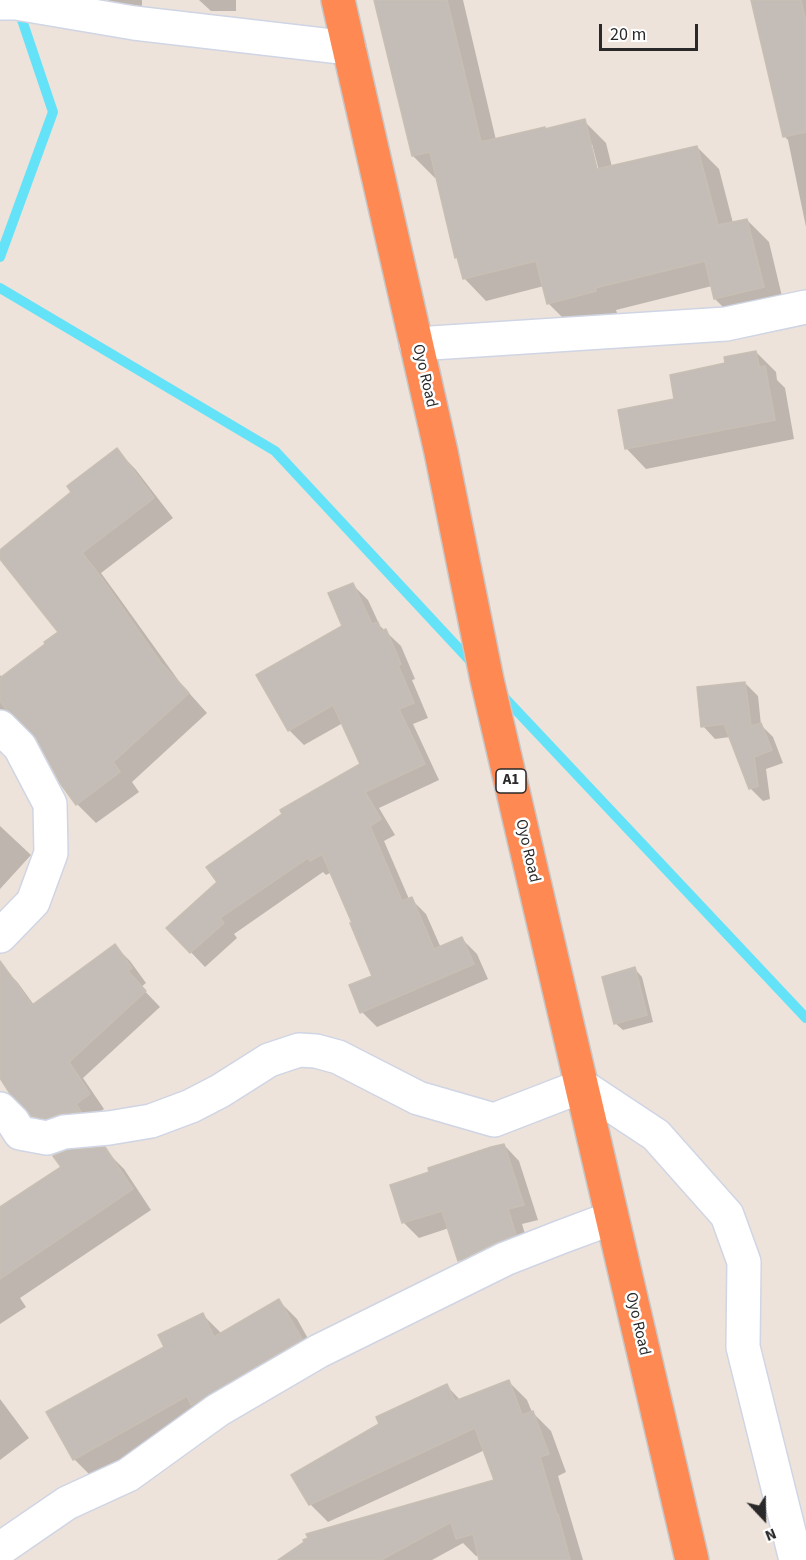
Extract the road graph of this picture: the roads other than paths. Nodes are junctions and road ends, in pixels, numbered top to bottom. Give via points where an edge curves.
1 (338, 0) edge
2 (0, 3) edge
3 (349, 48) junction
4 (806, 307) edge
5 (416, 344) junction
6 (0, 727) edge
7 (0, 936) edge
8 (582, 1086) junction
9 (0, 1109) edge
10 (612, 1218) junction
11 (0, 1550) edge
12 (692, 1560) edge
13 (796, 1560) edge

1 - 3 highway, Oyo Road / A1
2 - 3 street
3 - 5 highway, Oyo Road / A1
4 - 5 street via 726,324
5 - 8 highway, Oyo Road / A1 via 487,680
6 - 7 street via 20,747 50,804 51,843 33,902
8 - 9 street via 494,1120 418,1098 338,1057 299,1050 269,1059 192,1106 151,1121 64,1132 47,1138 20,1133
8 - 10 highway, Oyo Road / A1
8 - 13 street via 656,1135 727,1215 744,1262 743,1347
10 - 11 street via 505,1260 319,1351 218,1410 128,1475 68,1503
10 - 12 highway, Oyo Road / A1

